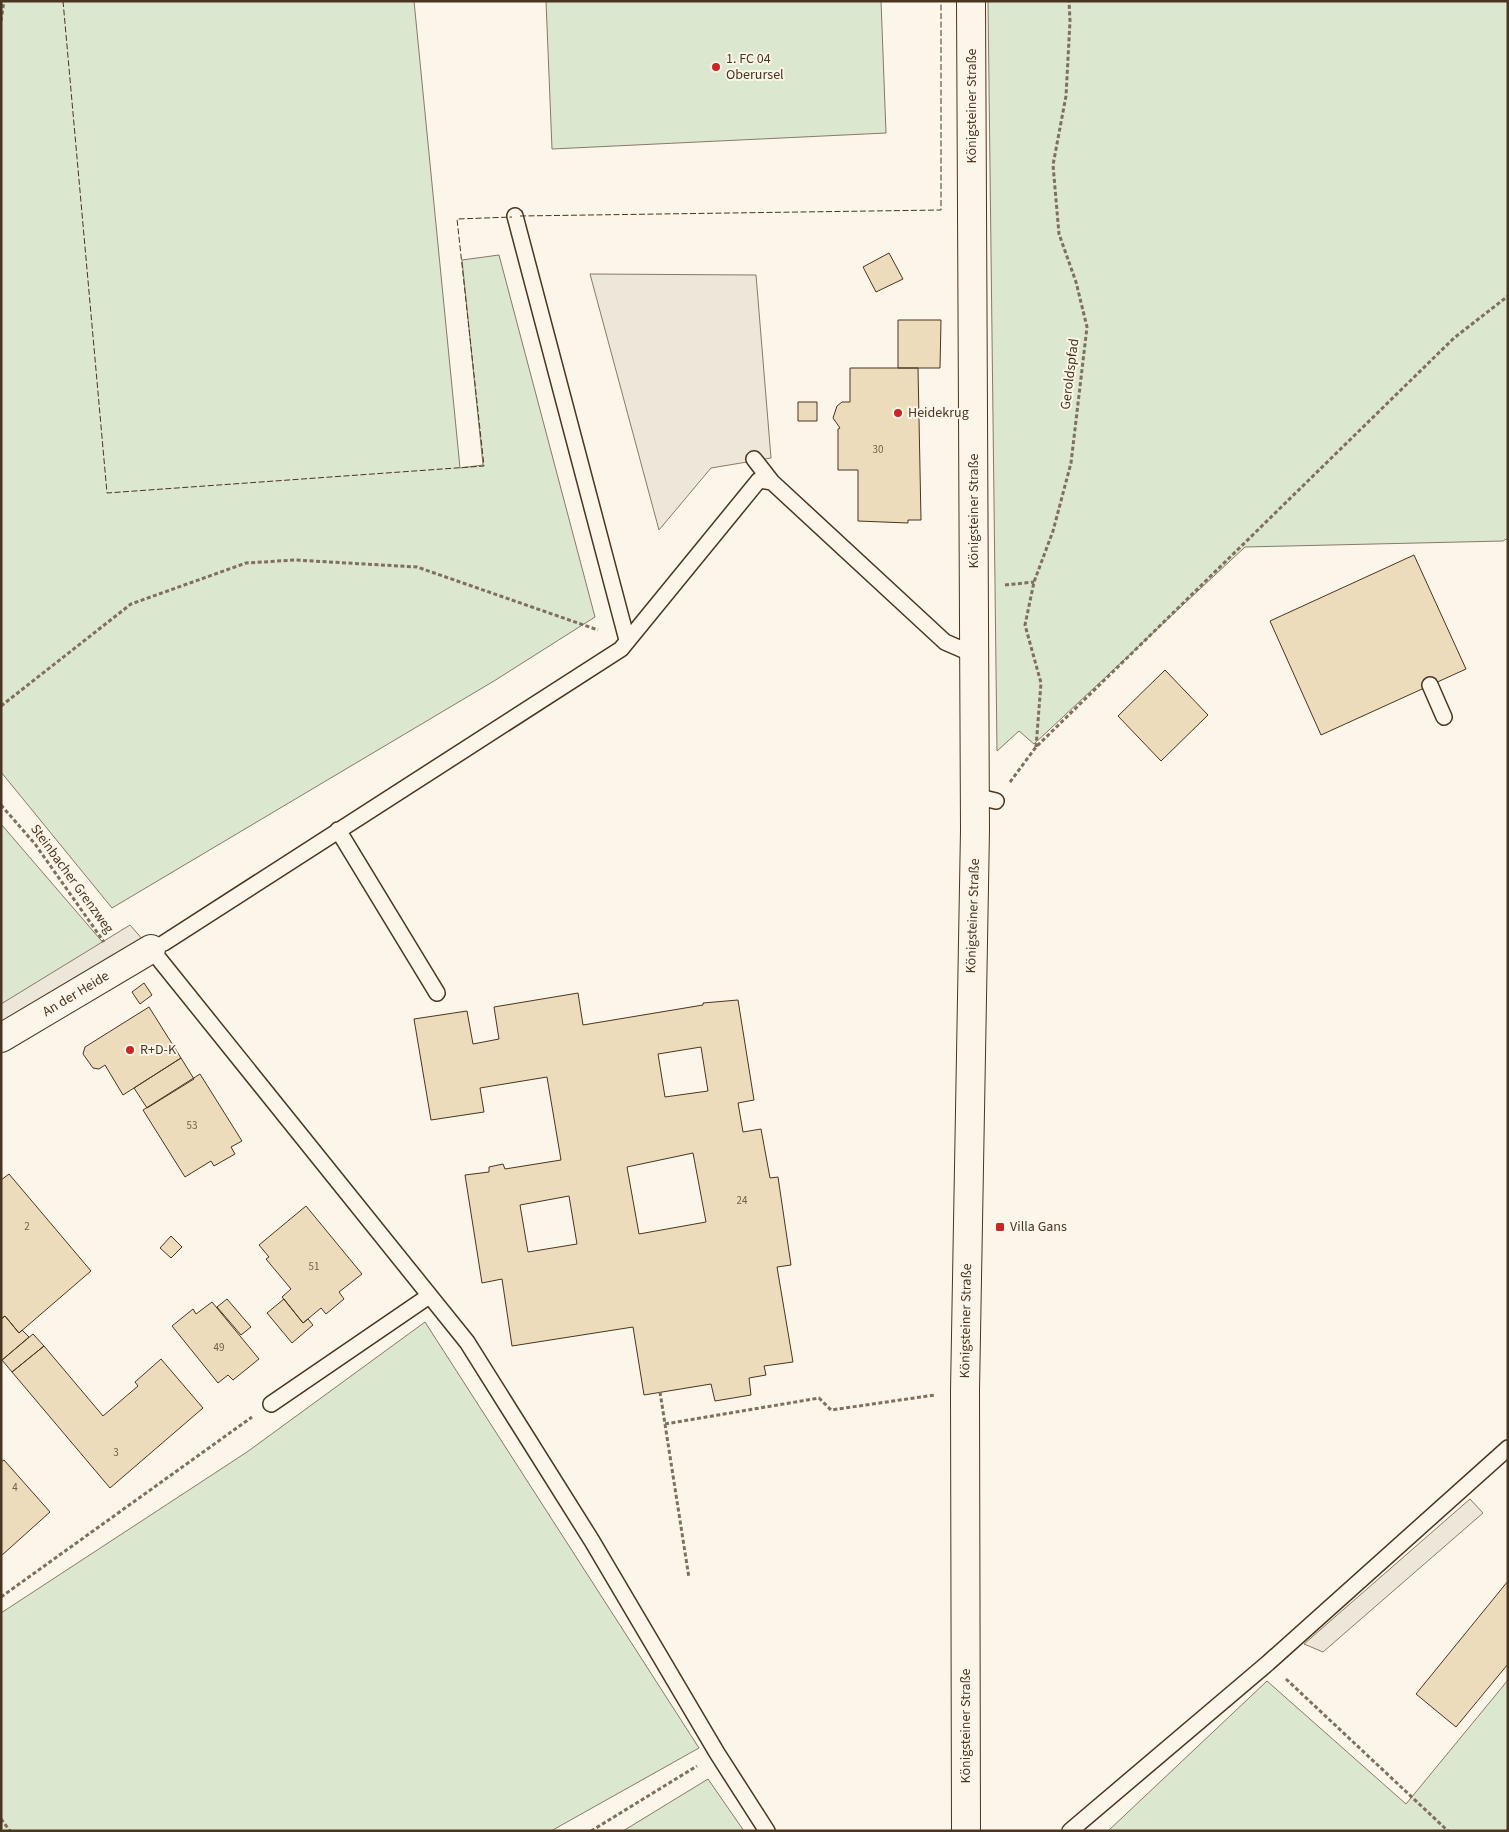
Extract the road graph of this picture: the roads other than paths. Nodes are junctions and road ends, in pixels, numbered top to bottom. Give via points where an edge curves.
1 (971, 1) edge
2 (515, 216) dead end
3 (754, 459) dead end
4 (772, 482) junction
5 (628, 640) junction
6 (974, 655) junction
7 (1430, 685) dead end
8 (1444, 717) dead end
9 (338, 830) junction
10 (157, 946) junction
11 (437, 993) dead end
12 (1, 1038) edge
13 (429, 1296) junction
14 (271, 1404) road end
15 (1508, 1448) edge
16 (766, 1831) edge
17 (966, 1831) edge
18 (1070, 1831) edge

1 - 6 main road, Königsteiner Straße
2 - 5 lane
3 - 4 lane
4 - 5 lane via 759,480
4 - 6 lane via 945,642
5 - 9 lane via 620,649
6 - 17 main road, Königsteiner Straße via 986,798 965,1391
7 - 8 lane
9 - 10 lane
9 - 11 lane
10 - 12 main road, An der Heide
10 - 13 lane
13 - 14 lane
13 - 16 lane via 467,1342 541,1459
15 - 18 lane via 1268,1663

